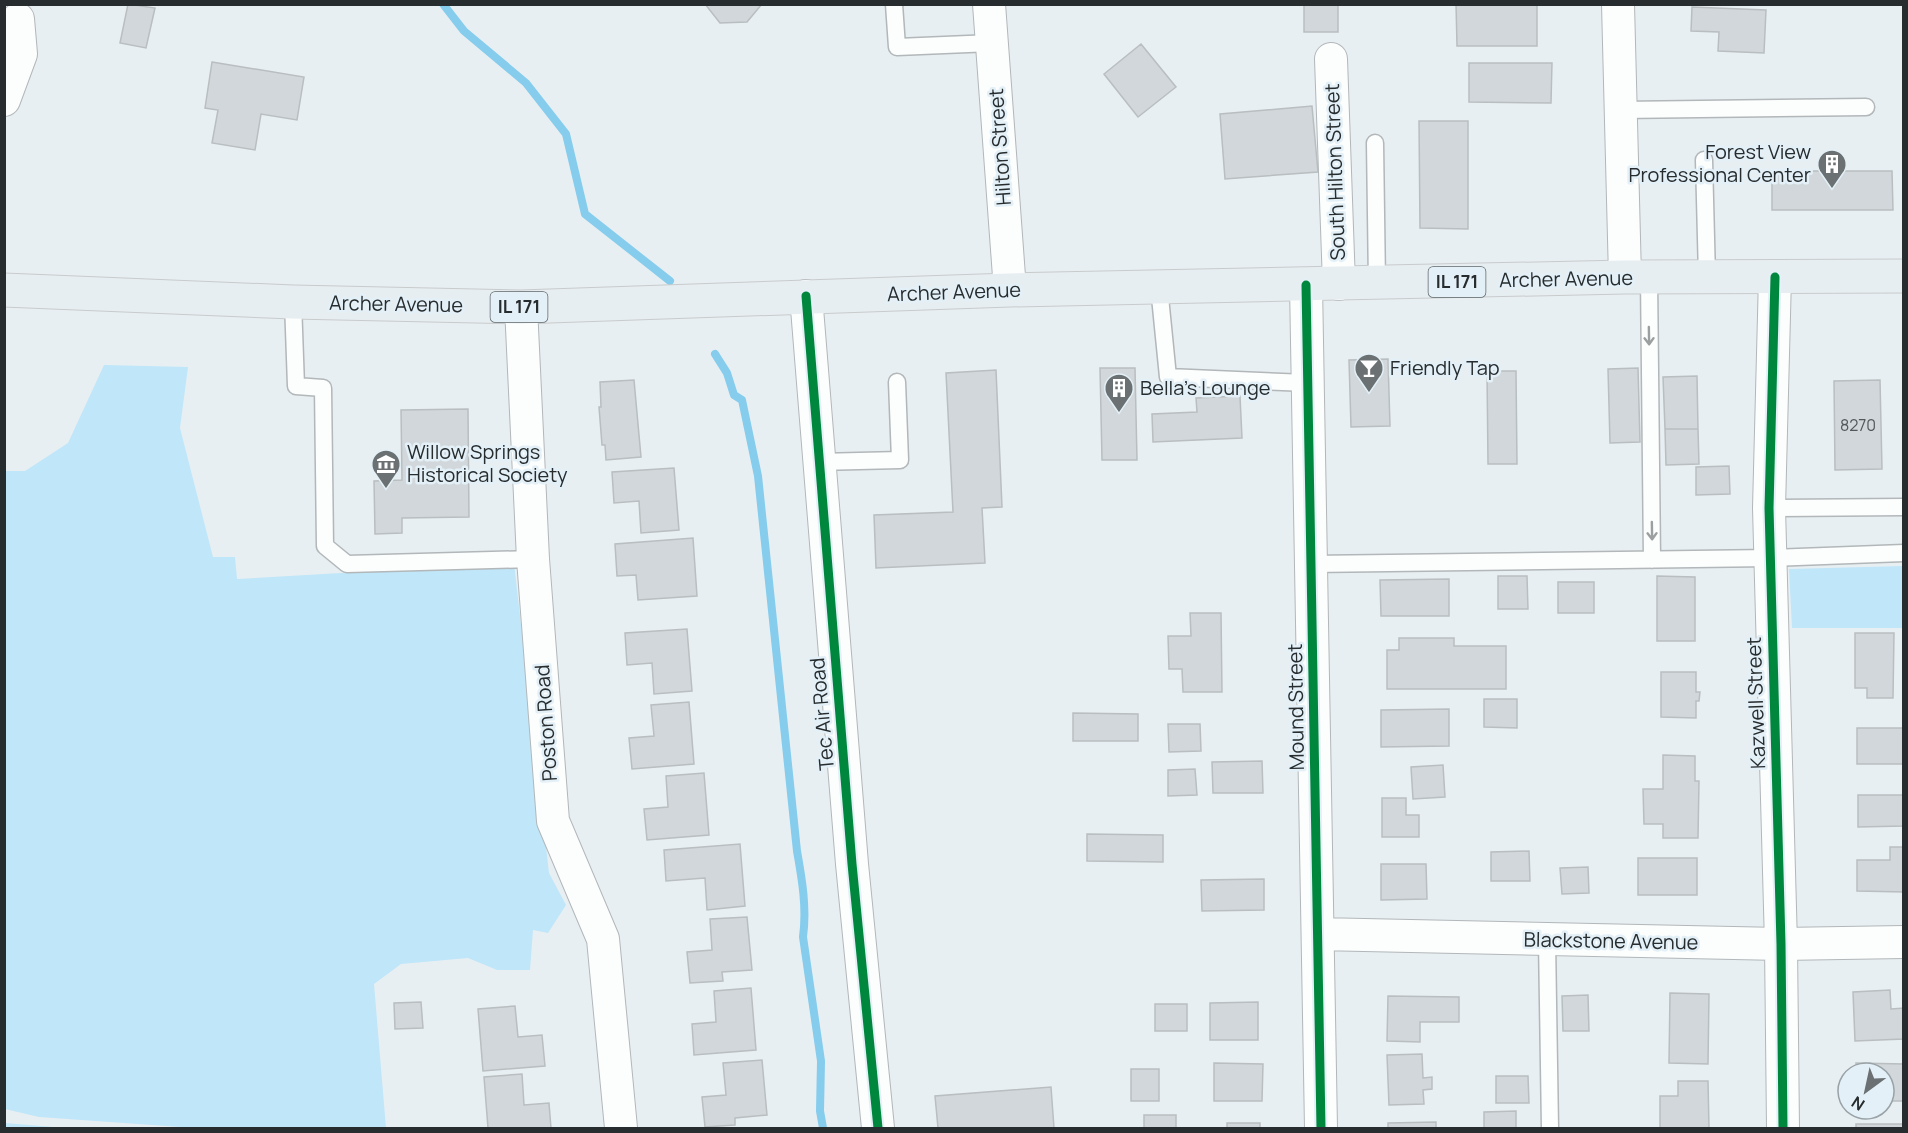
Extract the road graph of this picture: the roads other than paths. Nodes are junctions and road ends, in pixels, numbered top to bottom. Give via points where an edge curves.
1 (894, 4) edge
2 (989, 4) edge
3 (1618, 4) edge
4 (13, 14) edge
5 (992, 43) junction
6 (1331, 59) dead end
7 (4, 100) edge
8 (1866, 107) dead end
9 (1621, 110) junction
10 (1375, 143) dead end
11 (1704, 160) dead end
12 (1904, 276) edge
13 (1637, 277) junction
14 (1707, 277) junction
15 (1775, 277) junction
16 (1339, 284) junction
17 (1377, 284) junction
18 (1306, 285) junction
19 (1159, 287) junction
20 (4, 290) edge
21 (1010, 290) junction
22 (806, 296) junction
23 (293, 302) junction
24 (521, 307) junction
25 (897, 382) dead end
26 (1307, 383) junction
27 (819, 462) junction
28 (1904, 507) edge
29 (1769, 508) junction
30 (1904, 553) edge
31 (1770, 558) junction
32 (533, 559) junction
33 (1652, 560) junction
34 (1311, 564) junction
35 (1318, 934) junction
36 (1547, 940) junction
37 (1904, 942) edge
38 (1781, 944) junction
39 (621, 1128) edge
40 (878, 1128) edge
41 (1322, 1128) edge
42 (1550, 1128) edge
43 (1783, 1128) edge

1 - 5 lane via 897,47
2 - 5 street, Hilton Street
3 - 9 street
4 - 7 street via 21,54
5 - 21 street, Hilton Street
6 - 16 street, South Hilton Street
8 - 9 lane
9 - 13 street
10 - 17 lane
11 - 14 lane
12 - 15 main road, Archer Avenue / IL 171
13 - 14 main road, Archer Avenue / IL 171
13 - 17 main road, Archer Avenue / IL 171
13 -> 33 lane
14 - 15 main road, Archer Avenue / IL 171
15 - 29 street, Kazwell Street
16 - 17 main road, Archer Avenue / IL 171
16 - 18 main road, Archer Avenue / IL 171
18 - 19 main road, Archer Avenue / IL 171
18 - 26 street, Mound Street
19 - 21 main road, Archer Avenue / IL 171
19 - 26 lane via 1168,377
20 - 23 main road, Archer Avenue / IL 171
21 - 22 main road, Archer Avenue / IL 171
22 - 24 main road, Archer Avenue / IL 171
22 - 27 street, Tec Air Road
23 - 24 main road, Archer Avenue / IL 171
23 - 32 lane via 296,386 323,388 325,546 347,564
24 - 32 street, Poston Road
25 - 27 lane via 900,460
26 - 34 street, Mound Street
27 - 40 street, Tec Air Road
28 - 29 lane
29 - 31 street, Kazwell Street
30 - 31 lane
31 - 33 lane
31 - 38 street, Kazwell Street
32 - 39 street, Poston Road via 553,820 603,939
33 - 34 lane
34 - 35 street, Mound Street
35 - 36 street, Blackstone Avenue
35 - 41 street, Mound Street
36 - 38 street, Blackstone Avenue
36 - 42 lane
37 - 38 street, Blackstone Avenue
38 - 43 street, Kazwell Street

